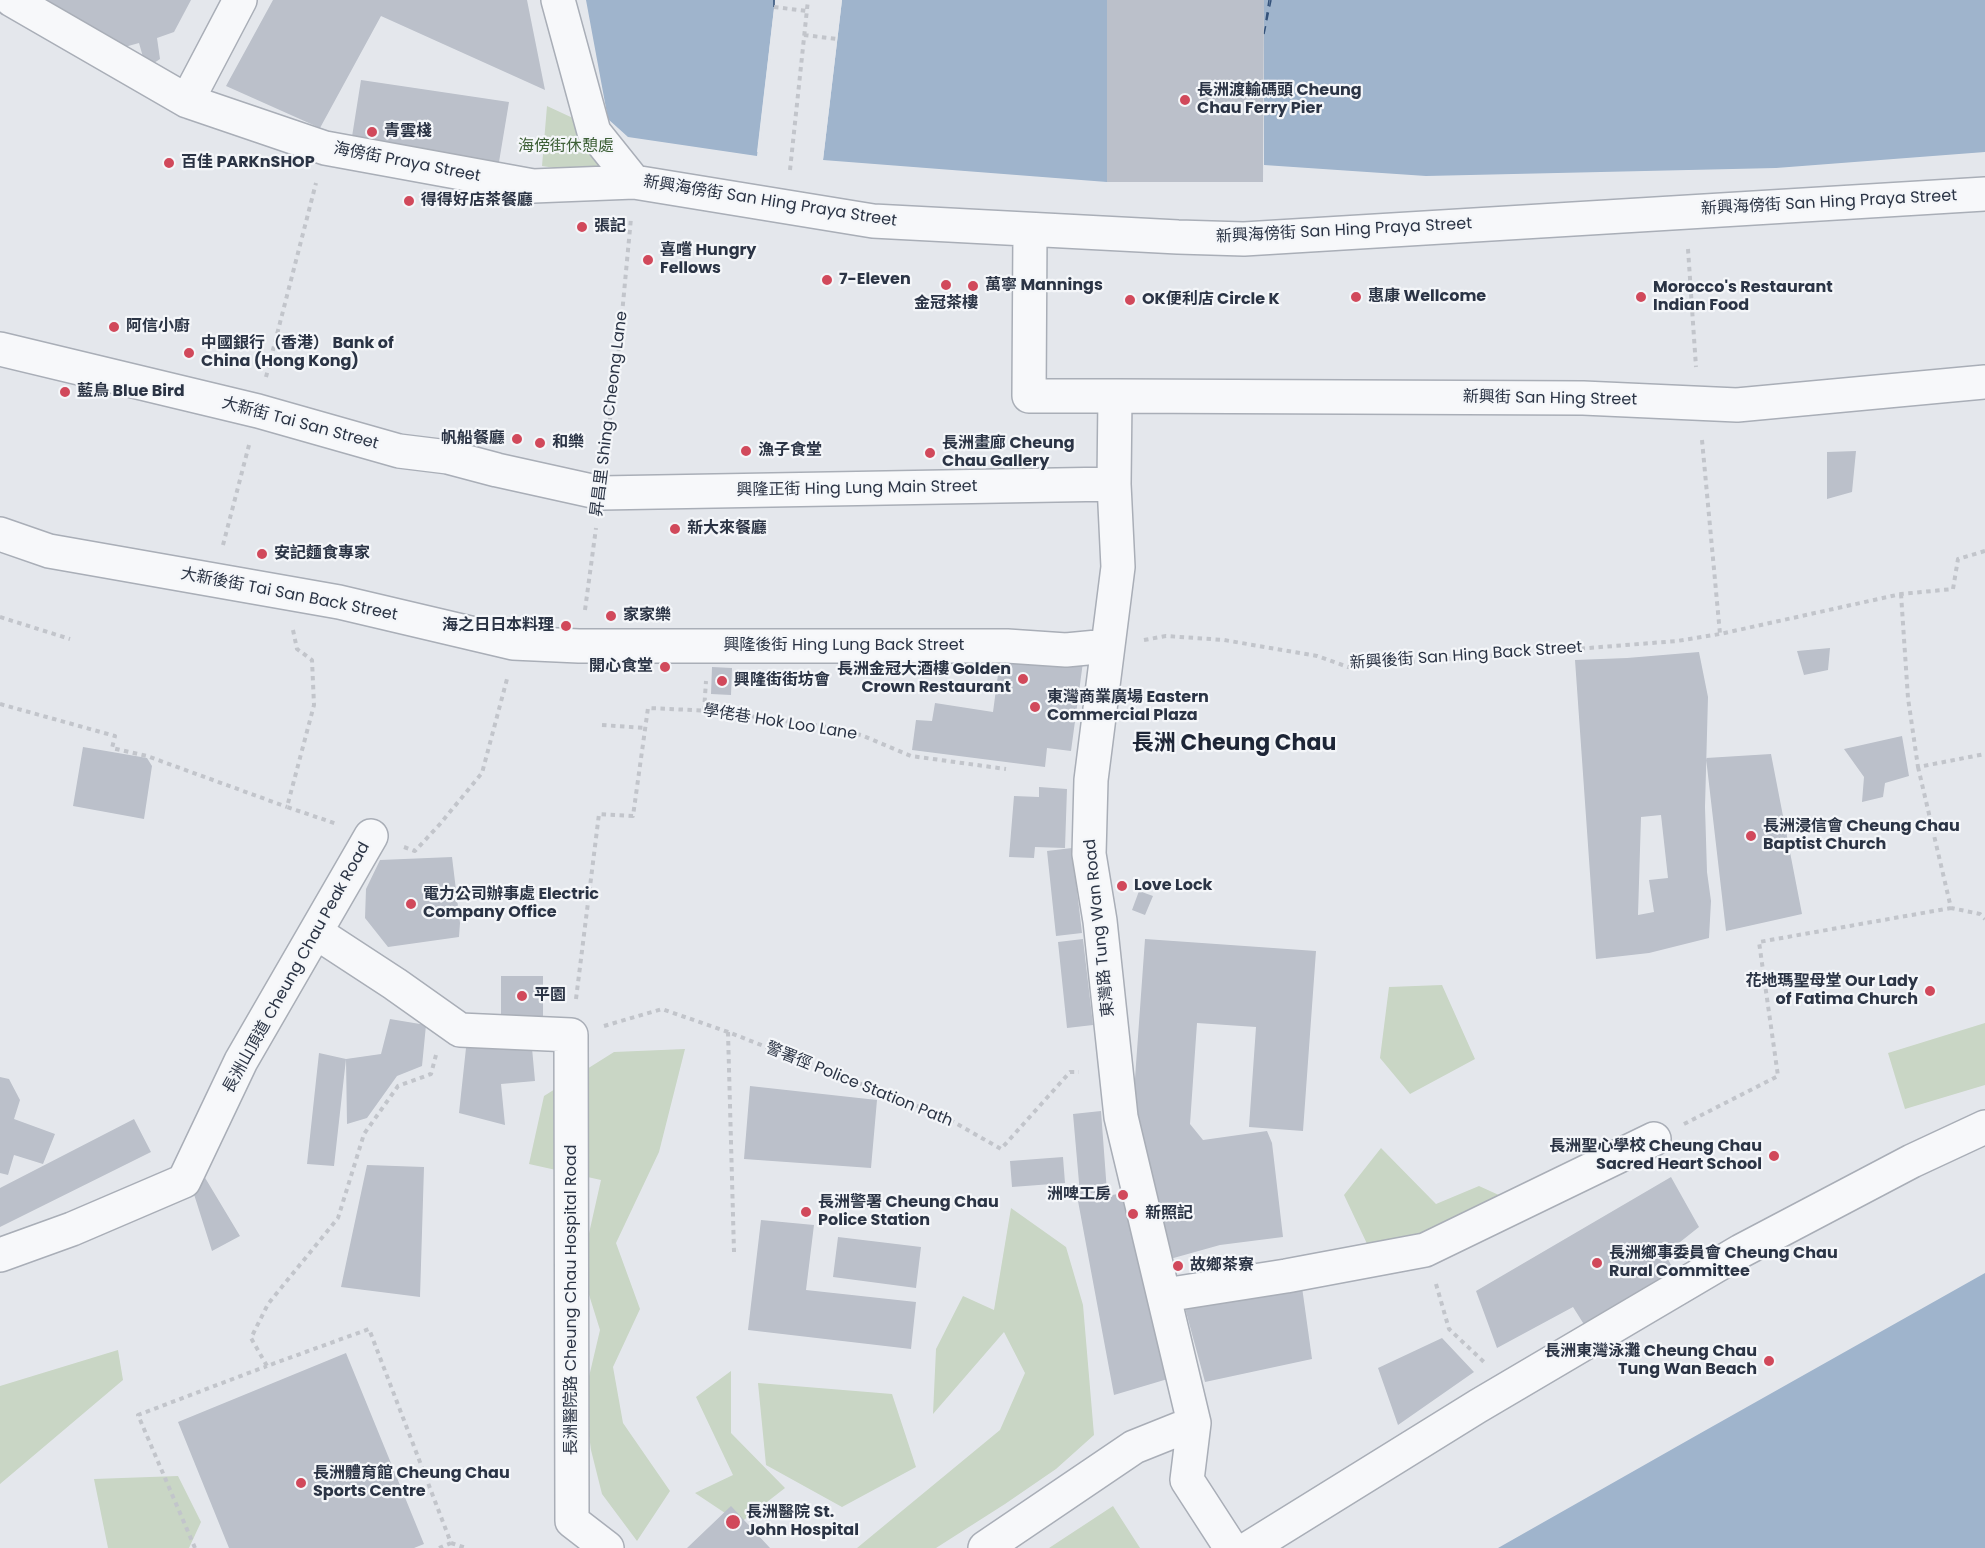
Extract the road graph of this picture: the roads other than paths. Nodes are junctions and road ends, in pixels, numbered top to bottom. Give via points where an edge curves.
1 (12, 0) edge
2 (240, 0) edge
3 (558, 0) edge
4 (186, 101) junction
5 (634, 182) junction
6 (1985, 194) edge
7 (1030, 230) junction
8 (0, 349) edge
9 (1985, 382) edge
10 (1115, 396) junction
11 (1114, 484) junction
12 (601, 493) joint
13 (0, 534) edge
14 (579, 646) joint
15 (1108, 646) junction
16 (371, 836) road end
17 (317, 933) junction
18 (1985, 1127) edge
19 (1654, 1139) road end
20 (0, 1255) edge
21 (1165, 1295) junction
22 (1194, 1423) junction
23 (607, 1548) edge
24 (985, 1548) edge
25 (1231, 1548) edge
26 (1249, 1548) edge

1 - 4 street, 海傍街 Praya Street
2 - 4 street
3 - 5 street via 594,132
4 - 5 street, 海傍街 Praya Street via 325,148 532,186
5 - 7 street, 新興海傍街 San Hing Praya Street via 873,221
6 - 7 street, 新興海傍街 San Hing Praya Street via 1244,239
7 - 10 street via 1029,396
8 - 12 street, 大新街 Tai San Street via 258,411 399,451 448,457
9 - 10 street, 新興街 San Hing Street via 1737,405 1583,398
10 - 11 street, 東灣路 Tung Wan Road
11 - 12 street, 興隆正街 Hing Lung Main Street
11 - 15 street, 東灣路 Tung Wan Road via 1118,567
13 - 14 street, 大新後街 Tai San Back Street via 49,551 339,602 513,643
14 - 15 street, 興隆後街 Hing Lung Back Street via 1007,646 1066,650
15 - 21 street, 東灣路 Tung Wan Road via 1091,780 1089,854 1121,1117
16 - 17 street, 長洲山頂道 Cheung Chau Peak Road
17 - 20 street, 長洲山頂道 Cheung Chau Peak Road via 242,1061 184,1181
17 - 23 street, 長洲醫院路 Cheung Chau Hospital Road via 460,1030 571,1035 572,1521
18 - 26 street via 1740,1251
19 - 21 street via 1425,1250
21 - 22 street, 東灣路 Tung Wan Road
22 - 24 street via 1134,1447
22 - 25 street, 東灣路 Tung Wan Road via 1187,1480

